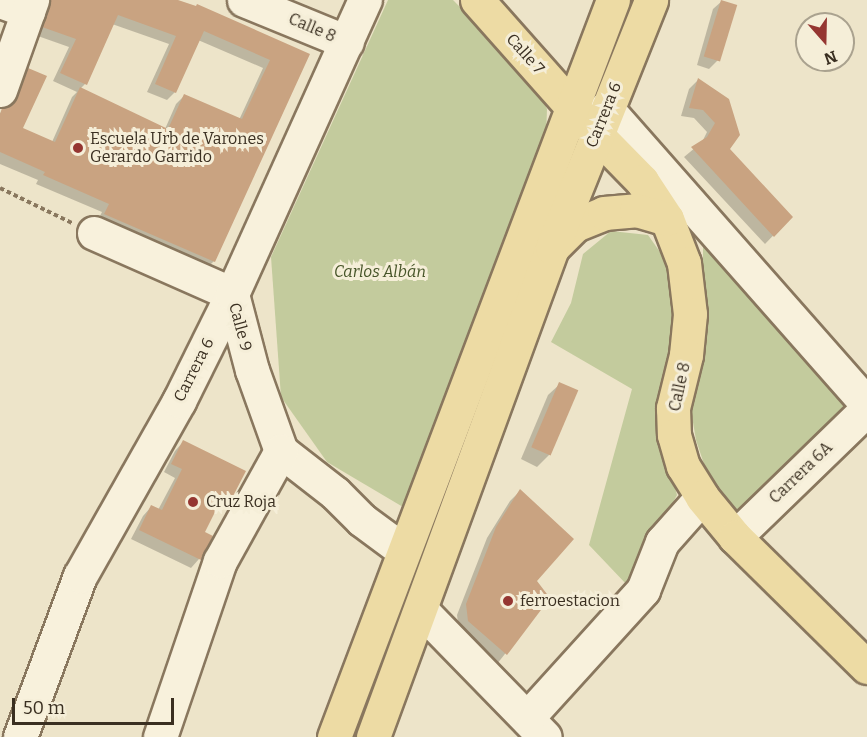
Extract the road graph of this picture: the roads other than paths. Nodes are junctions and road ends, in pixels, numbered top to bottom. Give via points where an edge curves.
1 (244, 0) edge
2 (365, 0) edge
3 (477, 0) edge
4 (504, 0) edge
5 (613, 0) edge
6 (651, 0) edge
7 (20, 4) edge
8 (347, 42) junction
9 (0, 90) edge
10 (577, 95) junction
11 (601, 121) junction
12 (667, 219) junction
13 (94, 233) road end
14 (552, 248) junction
15 (232, 294) junction
16 (867, 406) edge
17 (281, 451) junction
18 (702, 497) junction
19 (735, 537) junction
20 (404, 551) junction
21 (421, 610) junction
22 (867, 667) edge
23 (536, 728) edge
24 (20, 737) edge
25 (160, 737) edge
26 (334, 737) edge
27 (373, 737) edge

1 - 8 street, Calle 8
2 - 8 street, Carrera 6
3 - 10 main road, Calle 7
4 - 10 main road
5 - 10 main road, Carrera 6
6 - 11 main road, Carrera 6
7 - 9 street
8 - 15 street, Carrera 6
10 - 11 main road, Calle 8
10 - 20 main road, Carrera 6
11 - 12 main road, Calle 8
11 - 14 main road, Carrera 6
11 - 16 street
12 - 14 main road via 636,210 604,213 575,225
12 - 18 main road, Calle 8 via 684,263 690,314 686,355 673,408 674,435 682,466
13 - 15 street, Calle 9
14 - 21 main road, Carrera 6
15 - 17 street, Calle 9 via 252,370
15 - 24 street, Carrera 6 via 178,401 80,576
16 - 19 street, Carrera 6A
17 - 20 street
17 - 25 street via 220,561
18 - 19 main road, Calle 8
18 - 23 street via 662,542 643,590
19 - 22 main road, Calle 8
20 - 26 main road, Carrera 6
21 - 23 street
21 - 27 main road, Carrera 6

